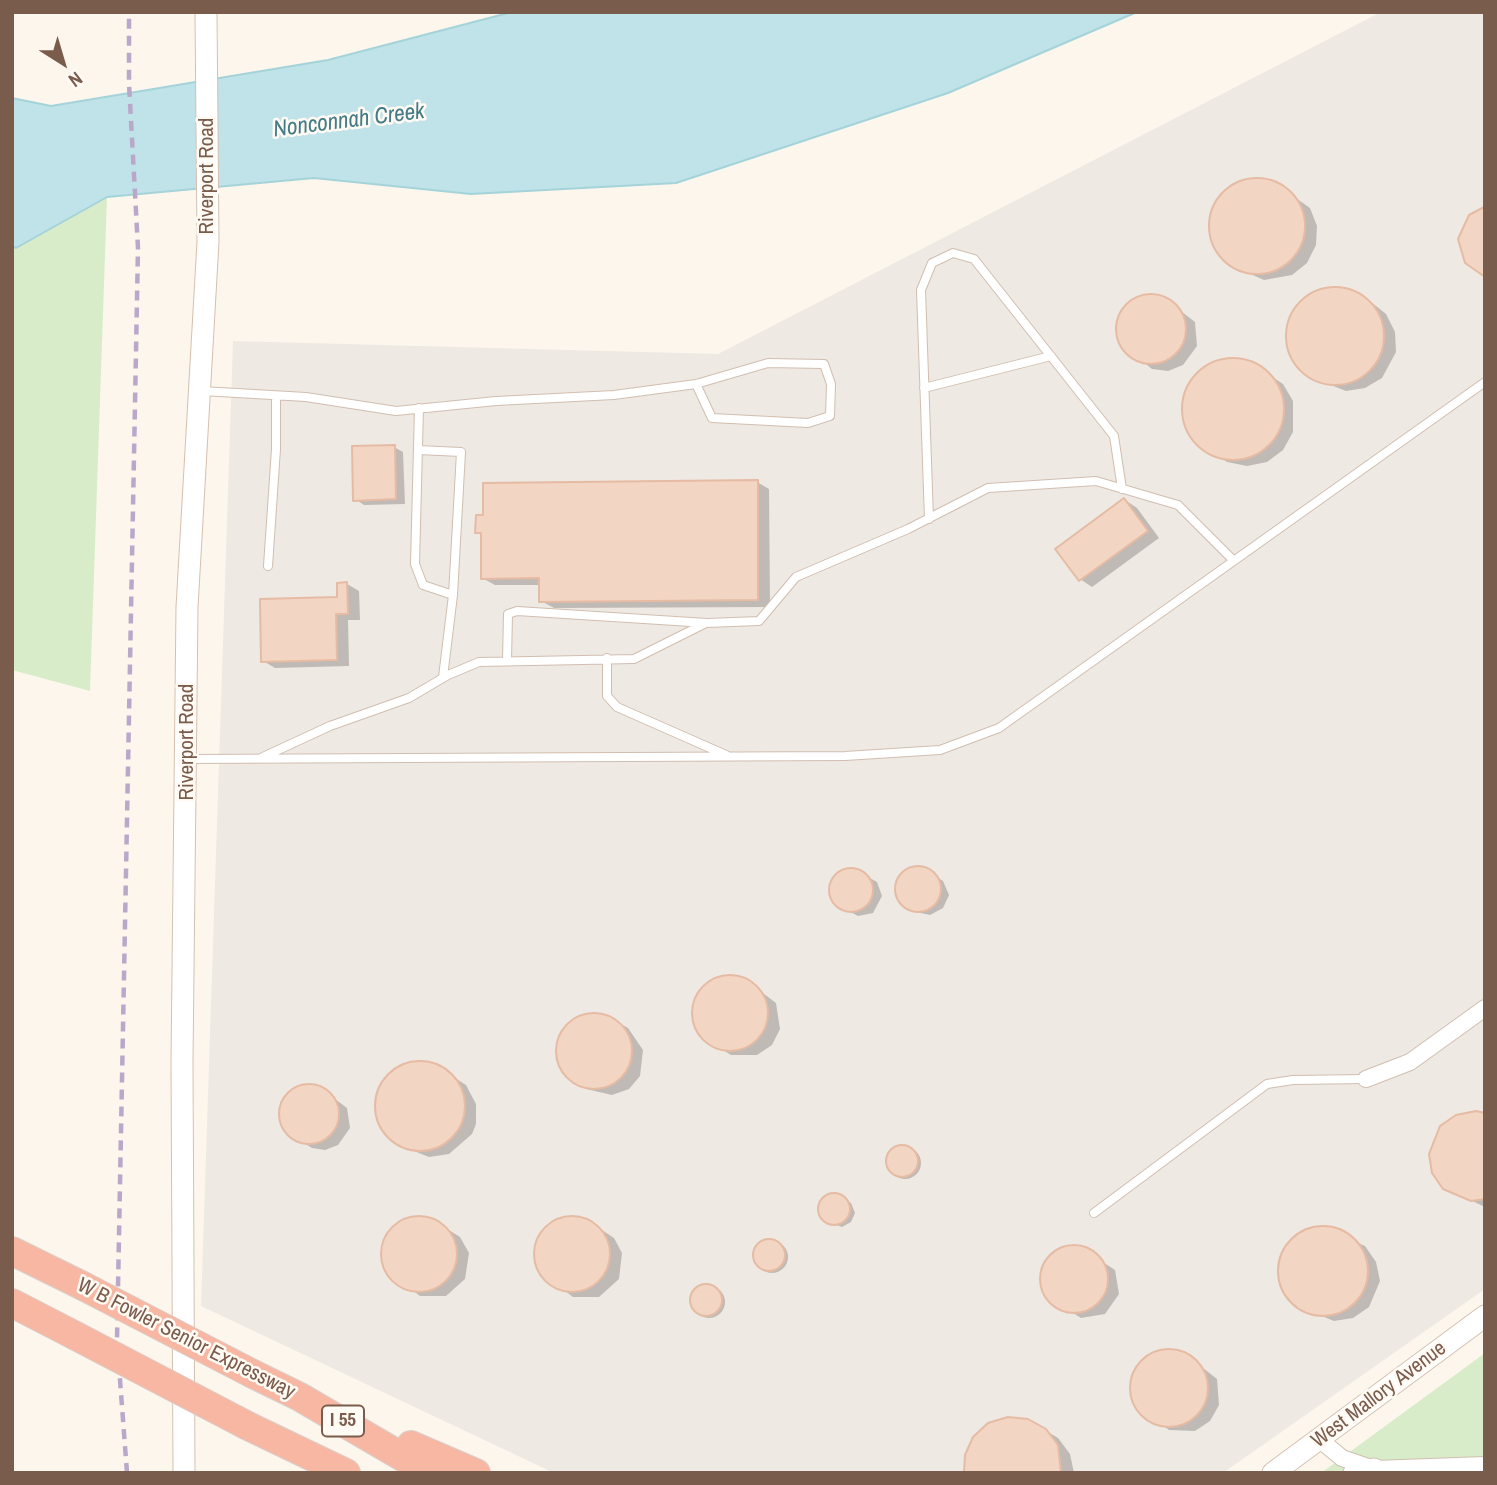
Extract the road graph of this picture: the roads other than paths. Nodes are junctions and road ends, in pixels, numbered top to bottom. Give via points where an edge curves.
1 (206, 12) edge
2 (1051, 356) junction
3 (1485, 382) edge
4 (696, 384) junction
5 (924, 388) junction
6 (199, 391) junction
7 (276, 396) junction
8 (419, 408) junction
9 (418, 450) junction
10 (1122, 489) junction
11 (929, 519) junction
12 (1233, 559) junction
13 (268, 566) dead end
14 (453, 595) junction
15 (707, 623) junction
16 (607, 658) junction
17 (507, 661) junction
18 (443, 677) junction
19 (729, 756) junction
20 (187, 759) junction
21 (260, 759) junction
22 (1485, 1008) edge
23 (1366, 1079) joint
24 (1094, 1213) dead end
25 (12, 1251) edge
26 (12, 1303) edge
27 (1485, 1316) edge
28 (300, 1397) junction
29 (256, 1429) junction
30 (1319, 1439) junction
31 (1485, 1465) edge
32 (1364, 1471) edge
33 (474, 1472) edge
34 (184, 1473) edge
35 (312, 1473) edge
36 (346, 1473) edge
37 (430, 1473) edge
38 (1273, 1473) edge

1 - 6 main road, Riverport Road via 208,242
2 - 5 lane
2 - 5 lane via 974,259 953,253 932,263 920,290
2 - 10 lane via 1114,436
3 - 12 lane
4 - 4 lane via 768,363 824,364 831,384 830,416 808,423 712,418
4 - 8 lane via 614,395
5 - 11 lane
6 - 7 lane
6 - 20 main road, Riverport Road via 187,607
7 - 8 lane via 396,411
7 - 13 lane
8 - 9 lane
9 - 14 lane via 415,564 423,585
9 - 14 lane via 461,452
10 - 11 lane via 1096,481 988,488
10 - 12 lane via 1178,505
11 - 15 lane via 796,577 759,621
12 - 19 lane via 999,728 940,750
14 - 18 lane
15 - 16 lane via 634,659
15 - 17 lane via 517,611 508,614
16 - 17 lane
16 - 19 lane via 607,696 617,707
17 - 18 lane via 479,662
18 - 21 lane via 409,698 330,726
19 - 21 lane
20 - 21 lane
20 - 34 main road, Riverport Road
22 - 23 street via 1410,1062
23 - 24 lane via 1267,1084
25 - 28 highway, W B Fowler Senior Expressway / I 55, bridge
26 - 29 highway, I 55, bridge
27 - 30 main road, West Mallory Avenue
28 - 33 highway
28 - 37 highway, W B Fowler Senior Expressway / I 55
29 - 35 highway
29 - 36 highway, I 55
30 - 32 street
30 - 38 main road, West Mallory Avenue
31 - 32 street

